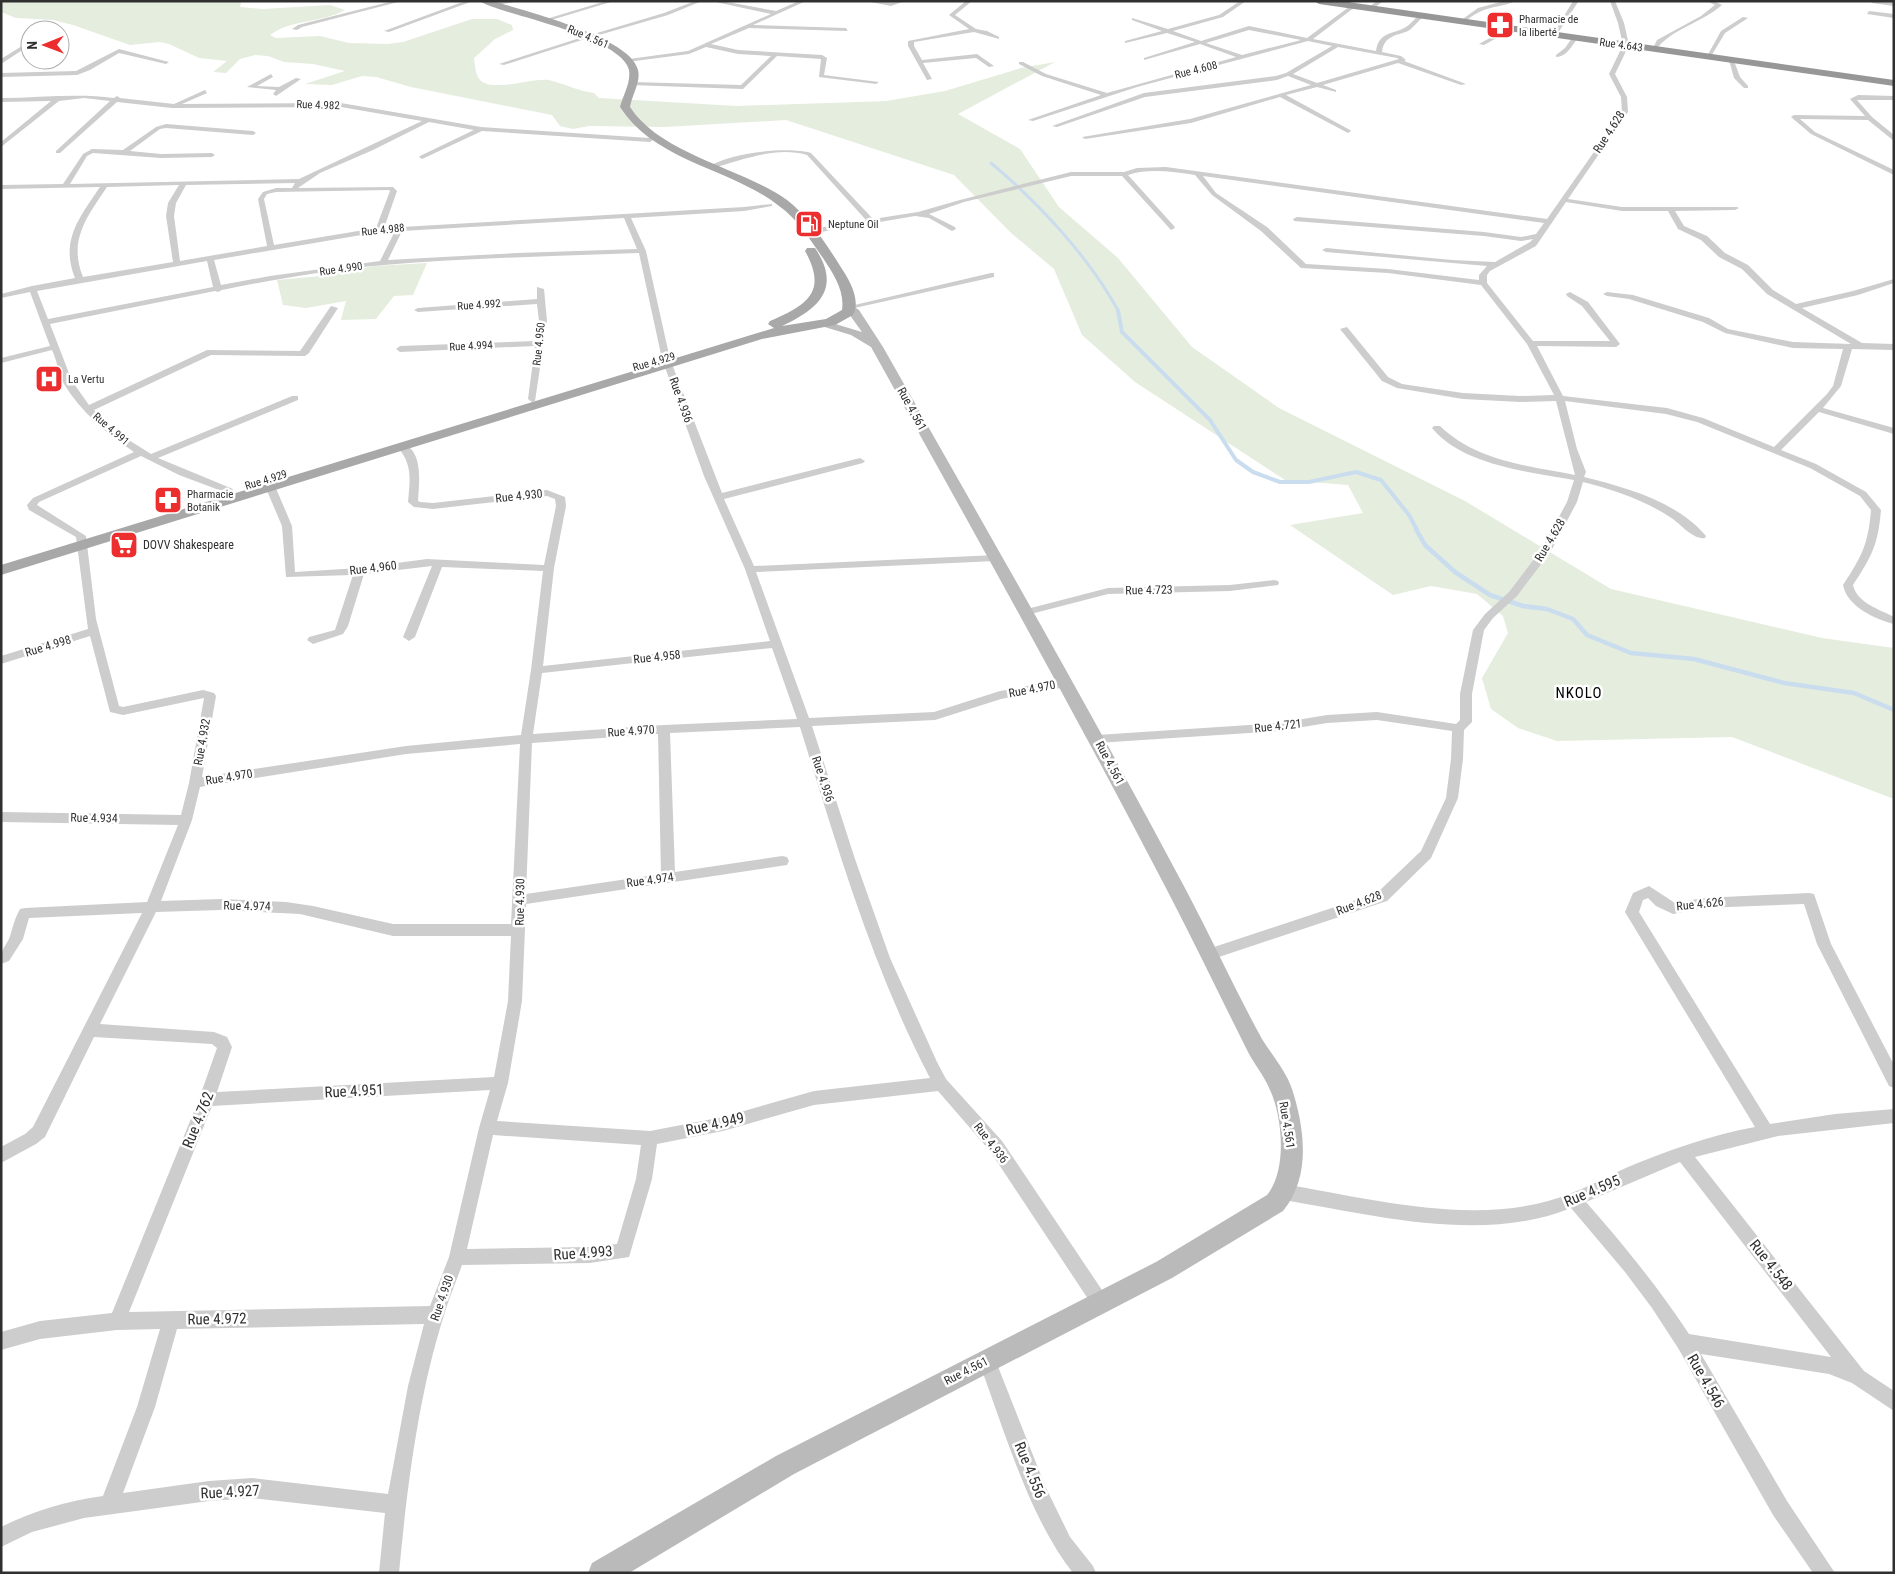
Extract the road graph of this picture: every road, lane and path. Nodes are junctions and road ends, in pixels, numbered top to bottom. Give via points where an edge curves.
1 (400, 1) edge
2 (473, 1) edge
3 (518, 1) edge
4 (612, 1) edge
5 (700, 1) edge
6 (713, 1) edge
7 (804, 1) edge
8 (866, 1) edge
9 (903, 1) edge
10 (970, 1) edge
11 (1244, 1) edge
12 (1319, 1) edge
13 (1381, 1) edge
14 (1514, 1) edge
15 (1612, 1) edge
16 (1709, 1) edge
17 (1872, 1) edge
18 (488, 2) edge
19 (1575, 2) edge
20 (1894, 4) edge
21 (1354, 6) junction
22 (1371, 8) junction
23 (776, 13) junction
24 (1869, 13) dead end
25 (1421, 16) junction
26 (1894, 16) edge
27 (1745, 18) dead end
28 (1134, 19) dead end
29 (546, 20) junction
30 (1463, 22) junction
31 (746, 26) junction
32 (294, 29) dead end
33 (1510, 29) junction
34 (846, 30) dead end
35 (974, 30) junction
36 (387, 31) dead end
37 (1169, 31) junction
38 (1554, 35) junction
39 (588, 37) junction
40 (997, 38) dead end
41 (1309, 39) junction
42 (1574, 39) junction
43 (1127, 42) dead end
44 (1204, 43) junction
45 (1482, 44) dead end
46 (706, 45) junction
47 (1337, 45) junction
48 (1626, 45) junction
49 (1654, 49) junction
50 (20, 50) edge
51 (1379, 53) junction
52 (775, 55) junction
53 (1558, 56) dead end
54 (1708, 57) junction
55 (1244, 58) junction
56 (1146, 59) dead end
57 (629, 61) junction
58 (1731, 61) junction
59 (1, 62) edge
60 (166, 62) dead end
61 (920, 62) junction
62 (1400, 62) junction
63 (1021, 63) dead end
64 (502, 64) dead end
65 (991, 66) dead end
66 (1288, 74) junction
67 (1, 75) edge
68 (271, 76) dead end
69 (298, 79) dead end
70 (929, 79) dead end
71 (876, 82) dead end
72 (1894, 83) edge
73 (632, 84) junction
74 (1463, 84) dead end
75 (1318, 85) junction
76 (1746, 87) dead end
77 (280, 89) junction
78 (1334, 91) dead end
79 (205, 92) dead end
80 (1107, 95) junction
81 (1281, 95) junction
82 (117, 98) junction
83 (1894, 98) edge
84 (58, 99) junction
85 (1, 100) edge
86 (268, 104) junction
87 (172, 106) junction
88 (1870, 118) junction
89 (1031, 120) dead end
90 (427, 121) junction
91 (1055, 126) dead end
92 (481, 129) junction
93 (1348, 131) dead end
94 (252, 133) dead end
95 (1085, 137) dead end
96 (1894, 139) edge
97 (650, 140) junction
98 (1, 145) edge
99 (58, 152) dead end
100 (124, 152) junction
101 (212, 155) dead end
102 (422, 157) dead end
103 (713, 166) junction
104 (1197, 172) junction
105 (1894, 173) edge
106 (1124, 174) junction
107 (300, 181) junction
108 (184, 182) junction
109 (66, 184) junction
110 (105, 184) junction
111 (1, 187) edge
112 (291, 190) junction
113 (1564, 200) junction
114 (770, 205) junction
115 (1735, 208) dead end
116 (1671, 209) junction
117 (920, 214) junction
118 (627, 216) junction
119 (1297, 219) dead end
120 (1549, 220) junction
121 (871, 221) junction
122 (400, 228) junction
123 (1171, 228) dead end
124 (952, 229) dead end
125 (379, 230) junction
126 (809, 232) junction
127 (1540, 236) junction
128 (270, 248) junction
129 (1326, 250) dead end
130 (642, 251) junction
131 (210, 258) junction
132 (178, 263) junction
133 (383, 263) junction
134 (1495, 264) junction
135 (991, 275) dead end
136 (80, 280) junction
137 (1893, 281) edge
138 (1483, 283) junction
139 (32, 288) junction
140 (540, 289) dead end
141 (218, 290) junction
142 (1570, 294) dead end
143 (1607, 294) dead end
144 (1, 296) edge
145 (540, 301) junction
146 (808, 307) junction
147 (850, 307) junction
148 (1795, 307) junction
149 (334, 308) dead end
150 (418, 310) dead end
151 (45, 322) junction
152 (822, 323) junction
153 (1344, 329) dead end
154 (541, 343) junction
155 (1531, 343) junction
156 (1861, 346) junction
157 (55, 347) junction
158 (1848, 347) junction
159 (1894, 347) edge
160 (877, 348) junction
161 (400, 349) dead end
162 (1, 361) edge
163 (667, 362) junction
164 (294, 398) dead end
165 (1560, 398) junction
166 (532, 399) junction
167 (88, 409) junction
168 (1817, 409) junction
169 (1437, 428) dead end
170 (1894, 431) edge
171 (402, 446) junction
172 (1776, 450) junction
173 (145, 456) junction
174 (860, 461) dead end
175 (1580, 478) junction
176 (270, 486) junction
177 (230, 491) junction
178 (719, 497) junction
179 (1701, 536) dead end
180 (81, 541) junction
181 (996, 558) junction
182 (1, 562) edge
183 (438, 564) junction
184 (549, 568) junction
185 (750, 569) junction
186 (1, 570) edge
187 (359, 571) junction
188 (1274, 583) dead end
189 (1026, 612) junction
190 (1894, 620) edge
191 (94, 631) junction
192 (409, 637) dead end
193 (313, 640) dead end
194 (777, 644) junction
195 (1, 660) edge
196 (537, 670) junction
197 (1066, 683) junction
198 (804, 721) junction
199 (1458, 728) junction
200 (664, 729) junction
201 (526, 739) junction
202 (1097, 739) junction
203 (195, 782) junction
204 (1, 817) edge
205 (186, 820) junction
206 (782, 861) dead end
207 (668, 877) junction
208 (519, 900) junction
209 (152, 906) junction
210 (519, 930) junction
211 (1210, 954) junction
212 (1, 958) edge
213 (90, 1030) junction
214 (1894, 1081) edge
215 (500, 1083) junction
216 (941, 1084) junction
217 (207, 1099) junction
218 (1894, 1116) edge
219 (487, 1128) junction
220 (1766, 1131) junction
221 (650, 1138) junction
222 (1683, 1154) junction
223 (1, 1156) edge
224 (1284, 1192) junction
225 (1573, 1199) junction
226 (457, 1257) junction
227 (1100, 1302) junction
228 (435, 1315) junction
229 (171, 1320) junction
230 (117, 1321) junction
231 (1, 1341) edge
232 (1684, 1342) junction
233 (987, 1360) junction
234 (1858, 1376) junction
235 (1894, 1402) edge
236 (109, 1504) junction
237 (396, 1505) junction
238 (1, 1537) edge
239 (389, 1573) edge
240 (602, 1573) edge
241 (1086, 1573) edge
242 (1825, 1573) edge

1 - 32 street
2 - 36 street
2 - 39 main road, Rue 4.929
3 - 18 street
4 - 29 street
5 - 39 street
6 - 23 street
7 - 23 street
8 - 9 street via 891,4
10 - 35 street via 952,15
11 - 37 street via 1221,16
12 - 21 highway, Rue 4.643
13 - 22 street
14 - 30 street via 1473,11
15 - 48 street
16 - 49 street via 1719,5 1659,41
17 - 20 street
18 - 29 main road, Rue 4.561
19 - 38 street
21 - 22 highway, Rue 4.643
21 - 41 street, Rue 4.608
22 - 25 highway, Rue 4.643
23 - 31 street
24 - 26 street
25 - 30 highway, Rue 4.643
25 - 51 street via 1407,29 1390,34 1380,44
27 - 54 street via 1723,32
28 - 37 street
29 - 39 main road, Rue 4.561
30 - 33 highway, Rue 4.643
31 - 34 street
31 - 46 street
33 - 38 highway, Rue 4.643
33 - 45 street
35 - 40 street
35 - 61 street via 910,41
37 - 43 street
37 - 44 street
38 - 42 highway, Rue 4.643
39 - 57 main road, Rue 4.561 via 614,48
39 - 64 street
39 - 97 main road, Rue 4.929 via 622,64 626,78 618,113 631,128
41 - 44 street via 1249,28
41 - 47 street
41 - 55 street, Rue 4.608
42 - 48 highway, Rue 4.643
42 - 53 street
44 - 55 street
44 - 56 street
46 - 52 street via 732,52
46 - 57 street via 683,53
47 - 51 street
47 - 66 street
48 - 49 highway, Rue 4.643
48 - 113 street, Rue 4.628 via 1612,74 1626,105 1624,112
49 - 54 highway, Rue 4.643
50 - 59 street
51 - 62 street via 1399,57 1403,60
52 - 71 street via 822,57 821,76
52 - 73 street via 743,87
54 - 58 highway, Rue 4.643
55 - 80 street, Rue 4.608
57 - 73 main road, Rue 4.561 via 634,73
58 - 72 highway, Rue 4.643
58 - 76 street via 1737,78
60 - 67 street via 119,50 77,73
61 - 65 street via 978,56
61 - 70 street
62 - 74 street
62 - 75 street
63 - 80 street via 1044,75
66 - 75 street
66 - 91 street via 1258,82 1144,95
68 - 77 street via 250,87
69 - 77 street
73 - 103 main road, Rue 4.561 via 625,106 632,120 659,139
75 - 78 street
75 - 81 street
77 - 86 street
79 - 87 street
80 - 89 street, Rue 4.608
81 - 93 street
81 - 95 street via 1181,124
82 - 84 street, Rue 4.982 via 84,96
82 - 87 street, Rue 4.982
82 - 99 street
83 - 88 street via 1854,98
84 - 85 street, Rue 4.982
84 - 98 street
86 - 87 street, Rue 4.982
86 - 90 street, Rue 4.982 via 341,105
88 - 96 street
88 - 105 street via 1794,118 1813,133
90 - 92 street, Rue 4.982
90 - 107 street
92 - 97 street, Rue 4.982
92 - 102 street
94 - 100 street via 166,126 158,128
97 - 114 main road, Rue 4.929
100 - 101 street via 161,156
100 - 109 street via 88,152
103 - 121 street via 792,150 804,151
103 - 126 main road, Rue 4.561 via 782,202
104 - 106 street via 1153,170
104 - 120 street
104 - 138 street via 1214,194 1264,229 1304,266
106 - 117 street via 1071,174 962,200
106 - 123 street
107 - 108 street
107 - 112 street
108 - 110 street
108 - 132 street via 172,203 170,216
109 - 110 street
109 - 111 street
110 - 136 street via 79,224 75,239 73,258
112 - 125 street via 391,188 394,191
112 - 128 street via 269,192 262,197
113 - 116 street via 1622,209
113 - 120 street, Rue 4.628
114 - 118 street, Rue 4.988
114 - 146 main road, Rue 4.929 via 781,213 820,265 822,285
115 - 116 street
116 - 148 street via 1681,228 1704,238 1722,256 1744,267 1770,292
117 - 121 street
117 - 124 street via 931,216
118 - 122 street, Rue 4.988
118 - 130 street, Rue 4.936
119 - 127 street via 1522,239
120 - 127 street, Rue 4.628
121 - 126 street
122 - 125 street, Rue 4.988
122 - 133 street
125 - 128 street, Rue 4.988
126 - 147 main road, Rue 4.561 via 838,272
127 - 134 street, Rue 4.628 via 1533,244
128 - 131 street, Rue 4.988
129 - 134 street
130 - 133 street, Rue 4.990
130 - 163 street, Rue 4.936
131 - 132 street, Rue 4.988
131 - 141 street
132 - 136 street, Rue 4.988
133 - 141 street, Rue 4.990 via 270,278
134 - 138 street, Rue 4.628 via 1487,269
135 - 147 street
136 - 139 street, Rue 4.988
137 - 148 street
138 - 155 street
139 - 144 street, Rue 4.988
139 - 151 street, Rue 4.991
140 - 145 street, Rue 4.950
141 - 151 street, Rue 4.990
142 - 155 street via 1585,304 1616,344
143 - 158 street via 1630,297 1706,320 1725,331 1793,346
145 - 150 street, Rue 4.992
145 - 154 street, Rue 4.950 via 543,321
146 - 147 main road via 828,302
146 - 152 main road via 810,316
146 - 163 main road, Rue 4.929 via 790,318
147 - 152 main road, Rue 4.929 via 837,320
147 - 160 main road, Rue 4.561
148 - 156 street
149 - 167 street via 302,354 210,352
151 - 157 street, Rue 4.991
152 - 160 main road, Rue 4.561 via 855,333
152 - 163 main road, Rue 4.929 via 784,328
153 - 165 street via 1385,379 1400,386 1520,400
154 - 161 street, Rue 4.994
154 - 166 street, Rue 4.950
155 - 165 street
156 - 158 street
156 - 159 street
157 - 162 street
157 - 167 street, Rue 4.991 via 68,382
158 - 168 street via 1837,386
160 - 181 main road, Rue 4.561
163 - 166 main road, Rue 4.929
163 - 171 main road, Rue 4.929
163 - 178 street, Rue 4.936
164 - 173 street
165 - 172 street via 1683,414
165 - 175 street
166 - 177 main road, Rue 4.929
167 - 173 street, Rue 4.991
168 - 170 street
168 - 172 street
169 - 175 street via 1444,438 1472,453 1528,469
171 - 176 main road, Rue 4.929
171 - 184 street, Rue 4.930 via 414,463 413,502 416,505 433,506 548,493 560,498
172 - 190 street via 1851,487 1870,501 1876,510 1874,535 1865,559 1848,585 1850,594 1862,605
173 - 177 street, Rue 4.991
173 - 180 street via 36,500 32,505
174 - 178 street
175 - 179 street via 1631,493 1676,514
175 - 199 street, Rue 4.628 via 1572,502 1546,551 1513,594 1479,630 1466,694 1466,722
176 - 180 main road, Rue 4.929
176 - 187 street, Rue 4.960 via 287,526 290,575
177 - 180 main road, Rue 4.929
178 - 185 street, Rue 4.936
180 - 182 main road, Rue 4.929
180 - 186 main road, Rue 4.929
180 - 191 street, Rue 4.932
181 - 185 street
181 - 189 main road, Rue 4.561
183 - 184 street, Rue 4.960
183 - 187 street, Rue 4.960 via 427,562
183 - 192 street
184 - 196 street, Rue 4.930
185 - 194 street, Rue 4.936
187 - 193 street via 340,632
188 - 189 street, Rue 4.723 via 1230,588 1108,591
189 - 197 main road, Rue 4.561
191 - 195 street, Rue 4.998
191 - 203 street, Rue 4.932 via 117,711 203,694 210,696
194 - 196 street, Rue 4.958
194 - 198 street, Rue 4.936
196 - 201 street, Rue 4.930
197 - 198 street, Rue 4.970 via 1000,695 935,716
197 - 202 main road, Rue 4.561
198 - 200 street, Rue 4.970
198 - 216 street, Rue 4.936 via 883,958
199 - 202 street, Rue 4.721 via 1377,716 1279,727
199 - 211 street, Rue 4.628 via 1452,798 1426,854 1382,897
200 - 201 street, Rue 4.970
200 - 207 street
201 - 203 street, Rue 4.970 via 406,750
201 - 208 street, Rue 4.930
202 - 211 main road, Rue 4.561
203 - 205 street, Rue 4.932
204 - 205 street, Rue 4.934
205 - 209 street, Rue 4.932
206 - 207 street, Rue 4.974
207 - 208 street, Rue 4.974
208 - 210 street, Rue 4.930
209 - 210 street, Rue 4.974 via 300,908 393,930
209 - 212 street, Rue 4.974 via 25,913 18,935
209 - 213 street, Rue 4.932
210 - 215 street, Rue 4.930 via 514,1001
211 - 224 main road, Rue 4.561 via 1254,1045 1280,1088 1289,1120 1292,1151
213 - 217 street, Rue 4.762 via 214,1038 222,1042 225,1047
213 - 223 street, Rue 4.932 via 40,1132
214 - 220 street, Rue 4.626 via 1824,944 1809,898 1703,903 1673,909 1650,891 1638,897 1632,912
215 - 217 street, Rue 4.951
215 - 219 street, Rue 4.930
216 - 221 street, Rue 4.949 via 814,1098 723,1124
216 - 227 street, Rue 4.936 via 996,1146
217 - 230 street, Rue 4.762
218 - 220 street, Rue 4.595 via 1834,1120
219 - 221 street, Rue 4.949
219 - 226 street, Rue 4.930
220 - 222 street, Rue 4.595
221 - 226 street, Rue 4.993 via 644,1178 623,1251 590,1255
222 - 225 street, Rue 4.595
222 - 234 street, Rue 4.548
224 - 225 street, Rue 4.595 via 1410,1212 1475,1216 1517,1215
224 - 227 main road, Rue 4.561 via 1263,1212 1164,1270
225 - 232 street, Rue 4.546 via 1631,1266
226 - 228 street, Rue 4.930
227 - 233 main road, Rue 4.561
228 - 229 street, Rue 4.972
228 - 237 street, Rue 4.930 via 417,1386
229 - 230 street, Rue 4.972
229 - 236 street via 146,1407
230 - 231 street, Rue 4.972 via 40,1330
232 - 234 street via 1829,1366
232 - 242 street, Rue 4.546 via 1780,1508
233 - 240 main road, Rue 4.561 via 785,1465
233 - 241 street, Rue 4.556 via 1038,1493 1063,1544
234 - 235 street
236 - 237 street, Rue 4.927 via 252,1488
236 - 238 street, Rue 4.927 via 29,1524
237 - 239 street

